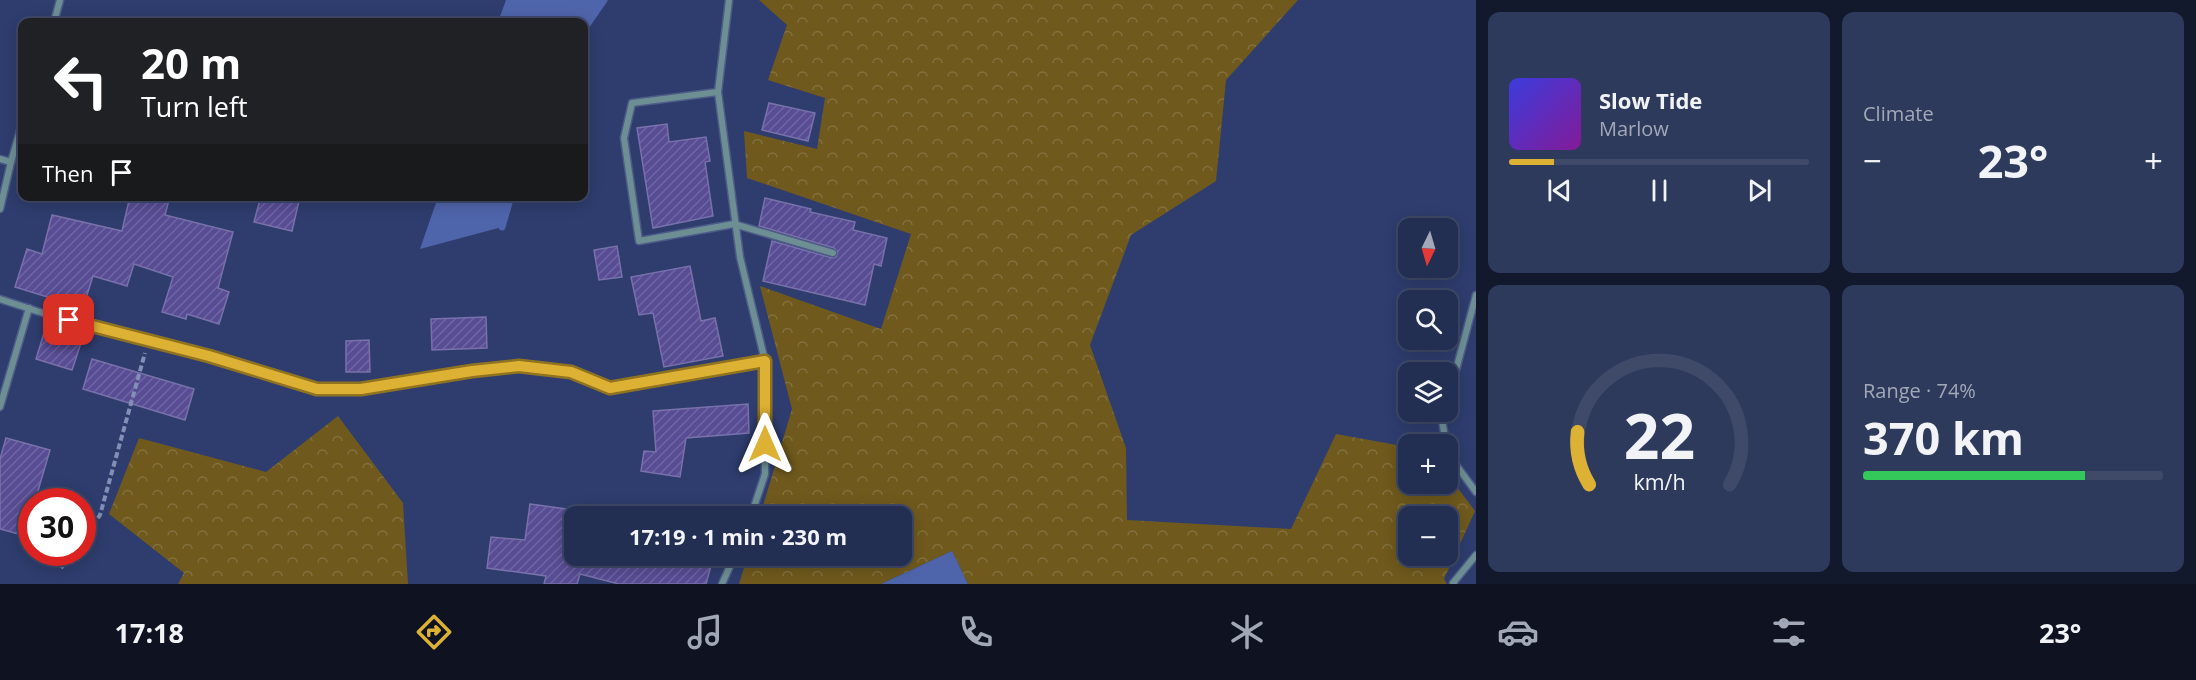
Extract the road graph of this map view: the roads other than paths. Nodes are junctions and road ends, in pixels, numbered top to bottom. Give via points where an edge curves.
1 (60, 0) edge
2 (729, 0) edge
3 (55, 18) edge
4 (718, 92) junction
5 (18, 138) edge
6 (0, 159) edge
7 (11, 162) junction
8 (0, 209) edge
9 (734, 224) junction
10 (833, 253) dead end
11 (1476, 296) edge
12 (0, 298) edge
13 (29, 308) junction
14 (765, 361) junction
15 (1458, 363) edge
16 (0, 407) edge
17 (1458, 468) edge
18 (1476, 492) edge
19 (754, 506) edge
20 (1476, 555) edge
21 (730, 566) edge
22 (722, 584) edge
23 (1454, 584) edge

1 - 3 street
2 - 4 street
4 - 9 street
4 - 9 street via 632,103 624,138 639,241
5 - 7 street
6 - 7 street
7 - 8 street
9 - 10 street
9 - 14 street
11 - 15 street
12 - 13 street
13 - 14 street via 317,389 361,389 519,366 571,372 610,388
13 - 16 street
14 - 19 street via 765,474
17 - 18 street
20 - 23 street
21 - 22 street

